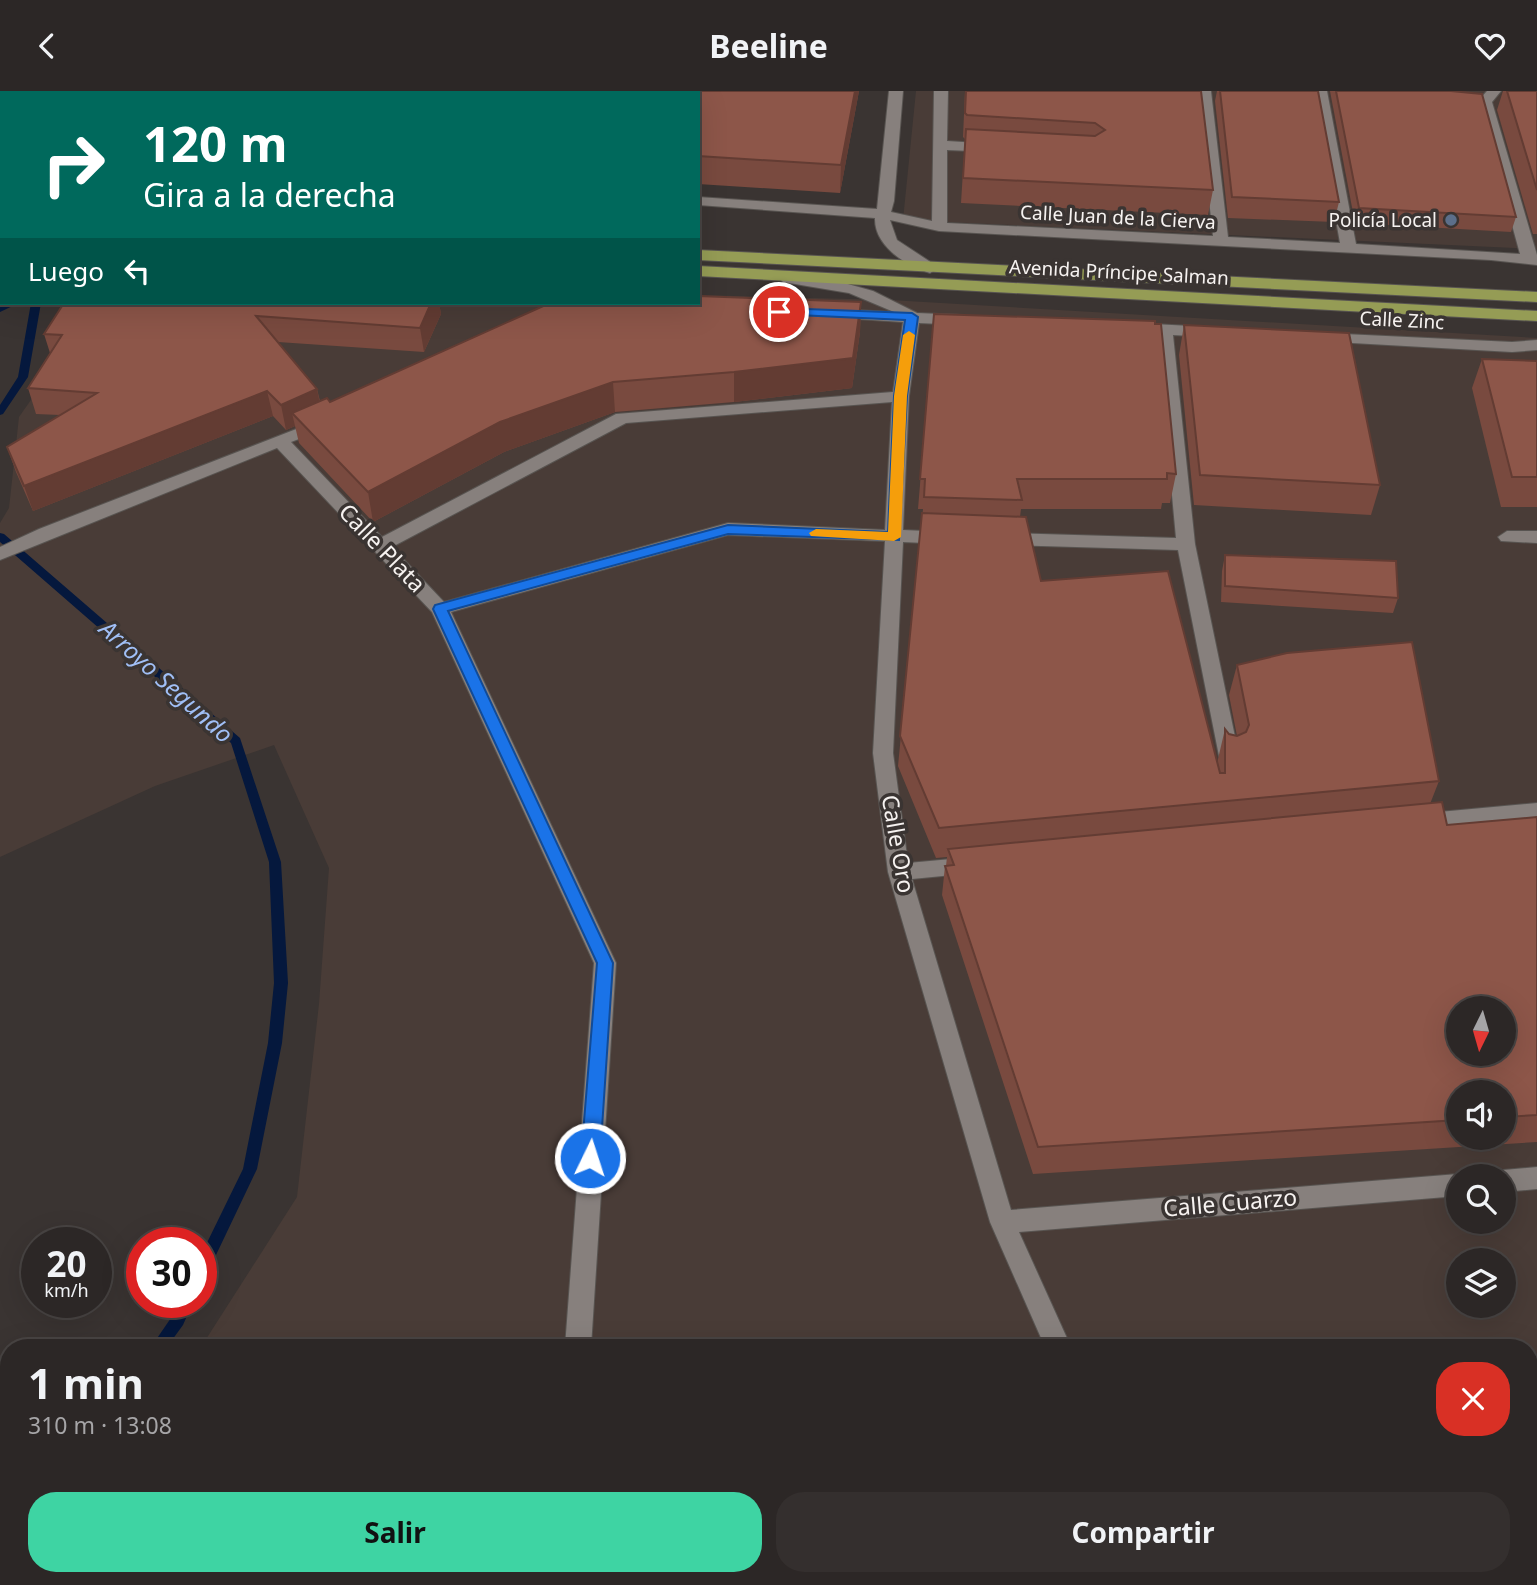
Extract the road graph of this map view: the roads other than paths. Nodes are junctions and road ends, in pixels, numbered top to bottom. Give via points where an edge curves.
1 (896, 91) edge
2 (941, 91) edge
3 (1204, 91) edge
4 (1320, 91) edge
5 (1494, 91) edge
6 (940, 145) junction
7 (1009, 149) edge
8 (700, 201) edge
9 (881, 213) junction
10 (939, 227) junction
11 (1221, 241) junction
12 (1349, 248) junction
13 (700, 255) edge
14 (1533, 259) edge
15 (930, 268) junction
16 (700, 271) edge
17 (753, 274) junction
18 (1537, 297) edge
19 (815, 313) edge
20 (1537, 316) edge
21 (912, 317) junction
22 (978, 320) edge
23 (1112, 327) edge
24 (1165, 330) junction
25 (1221, 333) edge
26 (1304, 337) edge
27 (1537, 345) edge
28 (901, 396) junction
29 (344, 414) edge
30 (281, 442) junction
31 (894, 537) junction
32 (1507, 537) dead end
33 (1537, 537) edge
34 (964, 538) edge
35 (991, 539) edge
36 (1185, 544) junction
37 (380, 546) junction
38 (0, 554) edge
39 (440, 609) junction
40 (1229, 756) edge
41 (1537, 811) edge
42 (1398, 824) edge
43 (996, 862) edge
44 (899, 872) junction
45 (1537, 1178) edge
46 (1516, 1180) edge
47 (1446, 1186) edge
48 (1002, 1222) junction
49 (579, 1339) edge
50 (1055, 1339) edge

1 - 9 street via 887,201
2 - 6 street
3 - 11 street
4 - 12 street
5 - 14 street via 1485,101
6 - 7 street
6 - 10 street
8 - 9 street, Calle Juan de la Cierva
9 - 10 street, Calle Juan de la Cierva
9 - 15 street via 886,237 898,251
10 - 11 street, Calle Juan de la Cierva
11 - 12 street, Calle Juan de la Cierva
12 - 14 street, Calle Juan de la Cierva
13 - 15 main road, Avenida Príncipe Salman
15 - 18 main road, Avenida Príncipe Salman
16 - 17 main road, Avenida Príncipe Salman
17 - 20 main road, Avenida Príncipe Salman
17 - 21 street via 853,288 892,303
19 - 21 street
21 - 22 street
21 - 28 street, Calle Oro
23 - 24 street
24 - 25 street
24 - 36 street
26 - 27 street, Calle Zinc
28 - 31 street, Calle Oro
28 - 37 street via 622,418
29 - 30 street
30 - 37 street, Calle Plata
30 - 38 street
31 - 34 street
31 - 39 street via 728,529
31 - 44 street, Calle Oro via 883,753
32 - 33 street
35 - 36 street
36 - 40 street
37 - 39 street, Calle Plata
39 - 49 street, Calle Plata via 605,963
41 - 42 street
43 - 44 street
44 - 48 street, Calle Oro
45 - 46 street
47 - 48 street, Calle Cuarzo
48 - 50 street, Calle Oro

